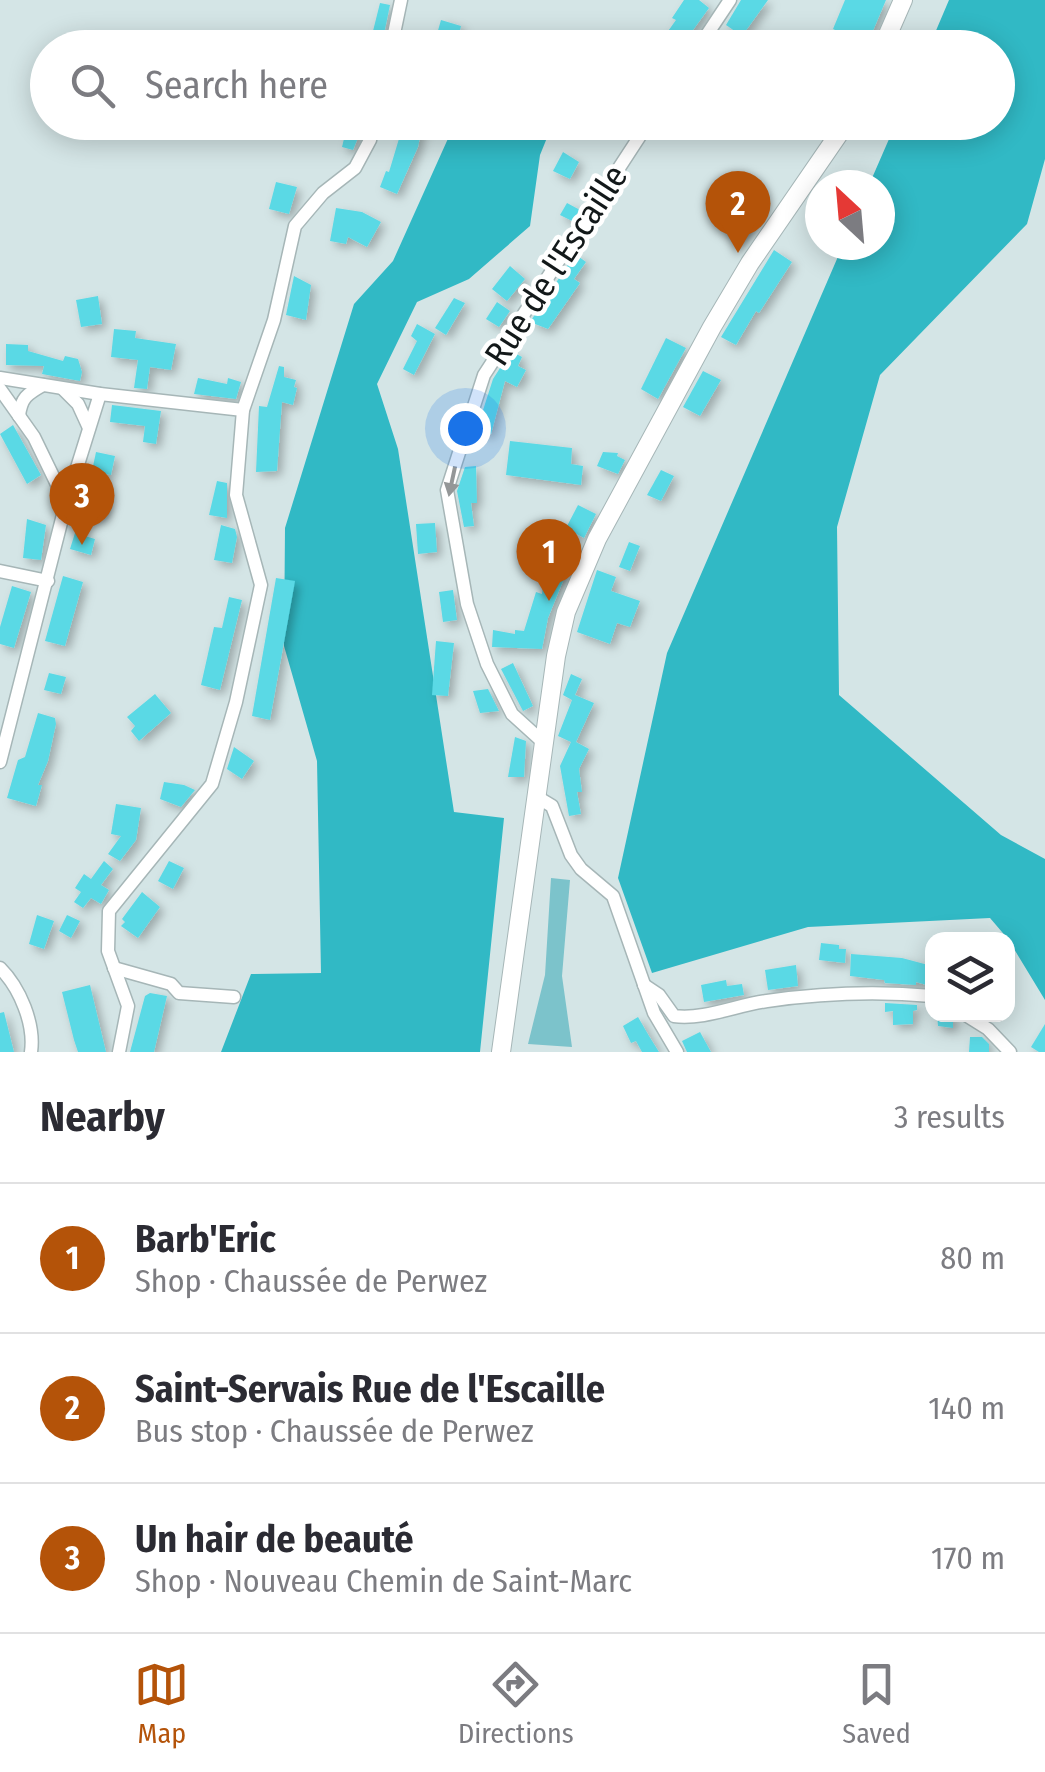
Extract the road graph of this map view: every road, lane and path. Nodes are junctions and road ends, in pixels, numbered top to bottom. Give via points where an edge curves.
1 (401, 0) edge
2 (730, 0) edge
3 (902, 0) edge
4 (395, 30) edge
5 (710, 30) edge
6 (890, 30) edge
7 (370, 140) edge
8 (637, 140) edge
9 (836, 140) edge
10 (0, 378) edge
11 (42, 385) junction
12 (62, 388) junction
13 (0, 390) edge
14 (100, 394) junction
15 (242, 410) junction
16 (19, 417) junction
17 (89, 428) junction
18 (40, 451) junction
19 (79, 460) junction
20 (66, 503) junction
21 (0, 571) edge
22 (48, 581) junction
23 (544, 743) junction
24 (0, 762) edge
25 (537, 797) junction
26 (0, 968) edge
27 (114, 968) junction
28 (644, 985) junction
29 (925, 995) edge
30 (234, 998) dead end
31 (977, 1022) edge
32 (32, 1052) edge
33 (119, 1052) edge
34 (501, 1052) edge
35 (677, 1052) edge
36 (1010, 1052) edge

1 - 4 street
2 - 5 street
3 - 6 main road
7 - 15 street via 355,168 295,226 274,320
8 -> 23 street, Rue de l'Escaille via 484,375 447,490 467,604 487,664 512,714
9 - 23 main road via 721,311 597,538 566,612
10 - 11 street
11 - 12 street
11 - 16 street via 26,394
12 - 14 street
12 - 17 street
13 - 16 street
14 - 15 street
14 - 17 street
15 - 27 street via 236,495 262,585 236,702 212,784 109,911
16 - 18 street
17 - 19 street
18 - 19 street via 64,467
18 - 20 street
19 - 20 street
20 - 22 street
21 - 22 street
22 - 24 street
23 - 25 main road
25 - 28 street via 552,806 581,869 613,896
25 - 34 main road
26 - 32 street via 21,999
27 - 30 street via 171,984 179,993
27 - 33 street via 128,1006
28 - 29 street via 674,1016 688,1018 767,1001 874,990
28 - 35 street
31 - 36 street

